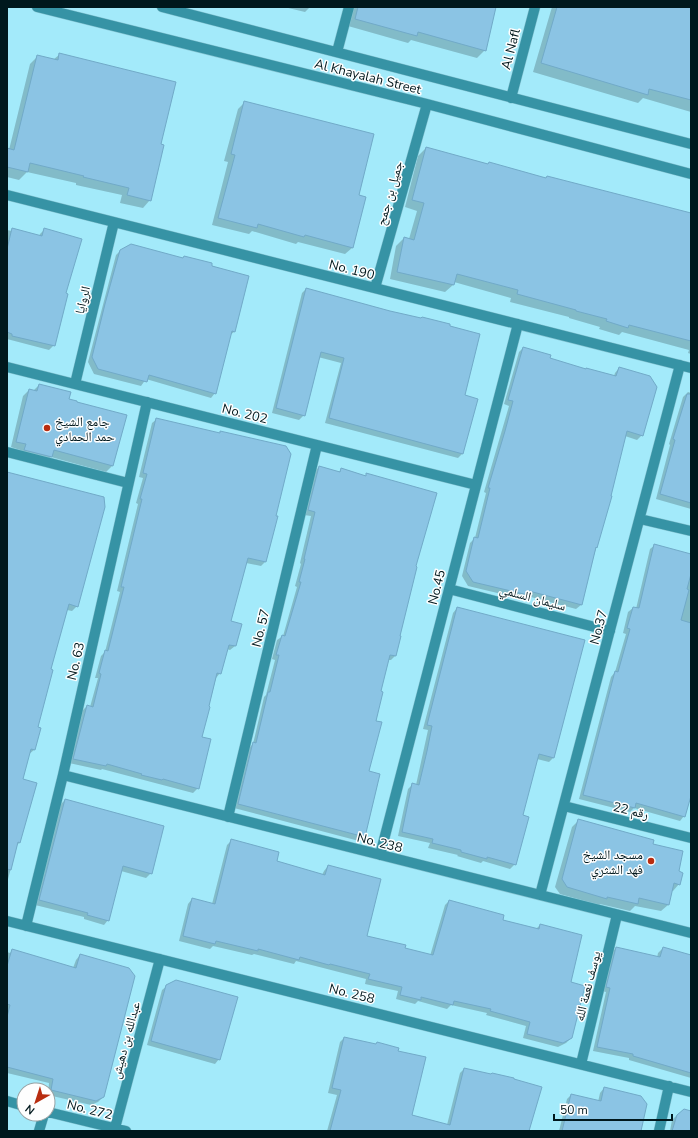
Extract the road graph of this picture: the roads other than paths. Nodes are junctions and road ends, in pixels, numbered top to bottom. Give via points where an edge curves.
1 (37, 7) edge
2 (162, 7) edge
3 (349, 7) edge
4 (535, 7) edge
5 (337, 52) junction
6 (511, 98) junction
7 (427, 104) junction
8 (691, 144) edge
9 (689, 173) edge
10 (7, 195) edge
11 (114, 222) junction
12 (375, 288) junction
13 (518, 324) junction
14 (680, 365) junction
15 (7, 367) edge
16 (691, 368) edge
17 (75, 384) junction
18 (146, 402) junction
19 (317, 445) junction
20 (7, 452) edge
21 (128, 483) junction
22 (476, 485) junction
23 (640, 519) junction
24 (691, 531) edge
25 (449, 588) junction
26 (610, 631) junction
27 (63, 776) junction
28 (564, 806) junction
29 (228, 817) junction
30 (691, 838) edge
31 (380, 855) junction
32 (540, 895) junction
33 (618, 915) junction
34 (7, 921) edge
35 (26, 926) junction
36 (691, 933) edge
37 (160, 959) junction
38 (581, 1064) junction
39 (669, 1086) junction
40 (691, 1092) edge
41 (56, 1114) edge
42 (115, 1128) junction
43 (126, 1131) edge
44 (659, 1131) edge

1 - 7 street, Al Khayalah Street
2 - 5 street, Al Khayalah Street
3 - 5 street
4 - 6 street, Al Nafl
5 - 6 street, Al Khayalah Street
6 - 8 street, Al Khayalah Street
7 - 9 street, Al Khayalah Street
7 - 12 street, جميل بن جمح
10 - 11 street, No. 190
11 - 12 street, No. 190
11 - 17 street, الروايا
12 - 13 street, No. 190
13 - 14 street, No. 190
13 - 22 street, No.45
14 - 16 street, No. 190
14 - 23 street, No.37
15 - 17 street, No. 202
17 - 18 street, No. 202
18 - 19 street, No. 202
18 - 21 street, No. 63
19 - 22 street, No. 202
19 - 29 street, No. 57
20 - 21 street
21 - 27 street, No. 63
22 - 25 street, No.45
23 - 24 street
23 - 26 street, No.37
25 - 26 street, سليمان السلمي
25 - 31 street, No.45
26 - 28 street, No.37
27 - 29 street, No. 238
27 - 35 street, No. 63
28 - 30 street, رقم 22
28 - 32 street, No.37
29 - 31 street, No. 238
31 - 32 street, No. 238
32 - 33 street, No. 238
33 - 36 street, No. 238
33 - 38 street, يوسف نعمة الله
34 - 35 street, No. 258
35 - 37 street, No. 258
37 - 38 street, No. 258
37 - 42 street, عبدالله بن دهيش
38 - 39 street, No. 258
39 - 40 street, No. 258
39 - 44 street
41 - 42 street, No. 272
42 - 43 street, No. 272

